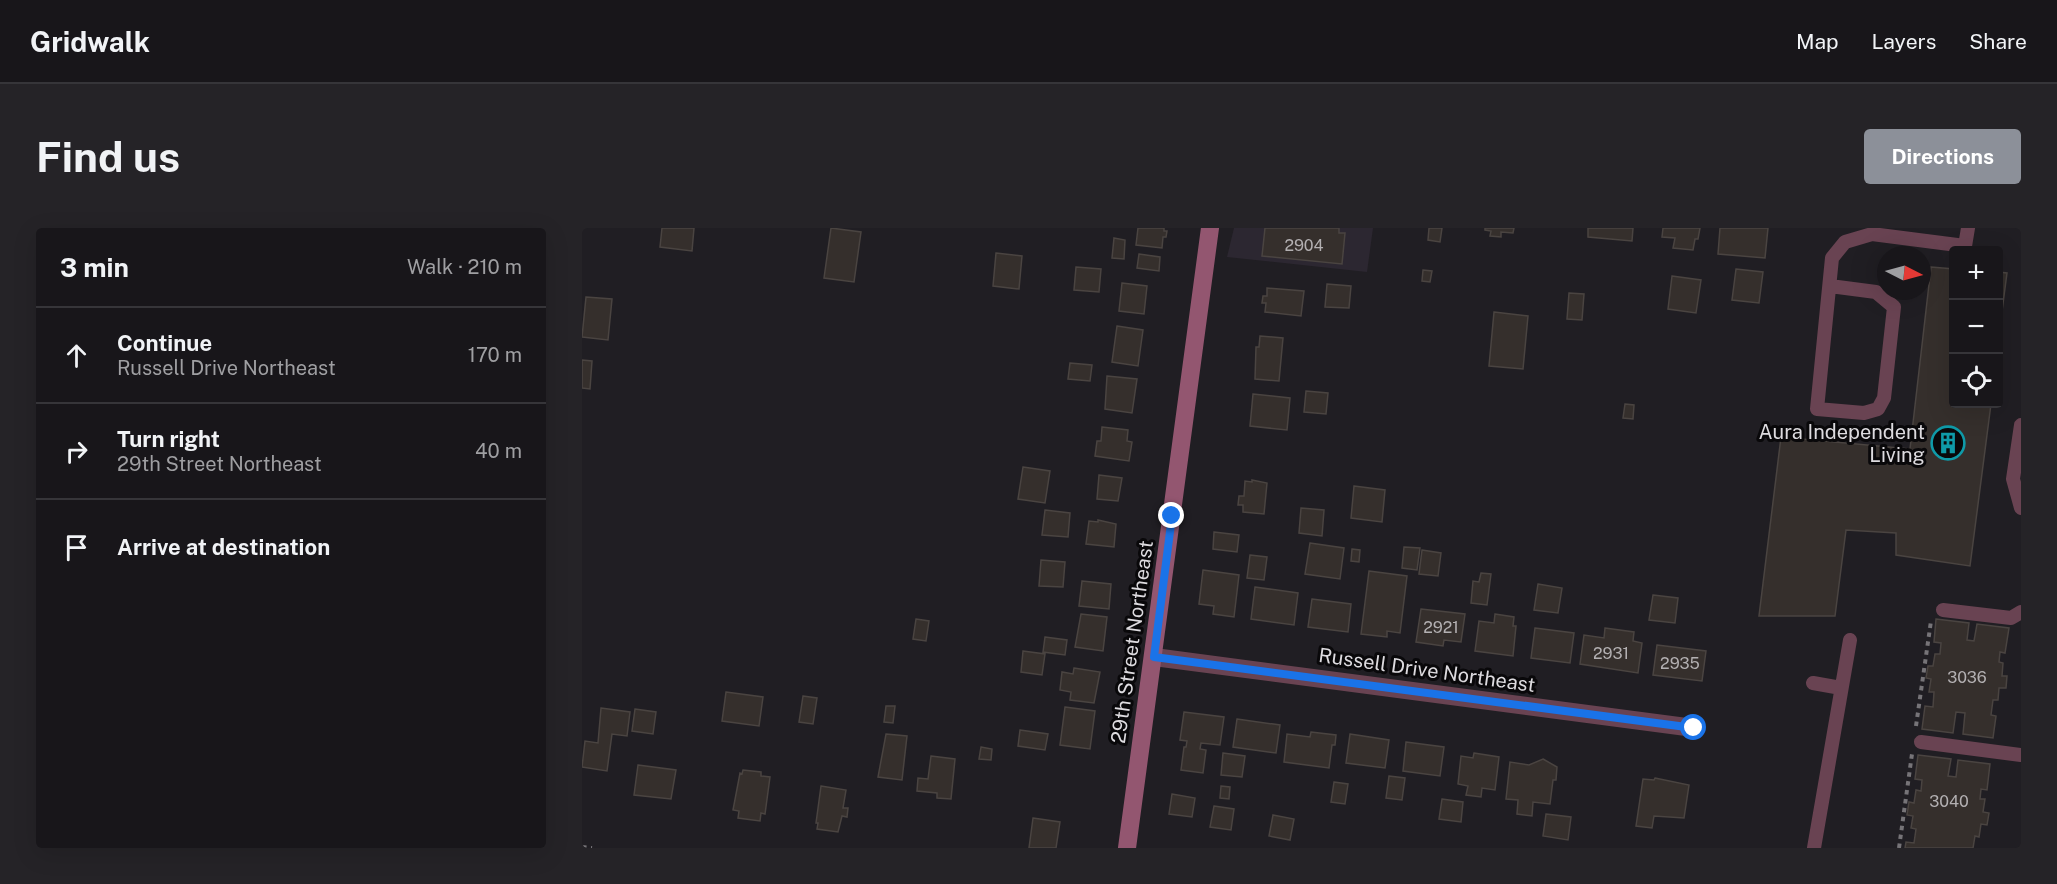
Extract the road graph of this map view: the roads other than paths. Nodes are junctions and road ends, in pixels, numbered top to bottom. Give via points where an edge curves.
1 (1210, 228) edge
2 (1968, 228) edge
3 (1830, 286) junction
4 (2021, 425) edge
5 (2021, 508) edge
6 (1944, 610) dead end
7 (2021, 612) edge
8 (1850, 640) dead end
9 (1154, 657) junction
10 (1813, 683) dead end
11 (1841, 688) junction
12 (1694, 728) dead end
13 (1921, 742) dead end
14 (2021, 755) edge
15 (1127, 848) edge
16 (1814, 848) edge

1 - 9 main road, 29th Street Northeast
2 - 3 lane via 1965,246 1872,234 1845,242 1832,258
3 - 3 lane via 1817,409 1864,413 1878,409 1884,398 1894,307 1876,292
4 - 5 lane via 2013,479
6 - 7 lane via 2011,618
8 - 11 lane
9 - 12 street, Russell Drive Northeast
9 - 15 main road, 29th Street Northeast
10 - 11 lane
11 - 16 lane
13 - 14 lane

